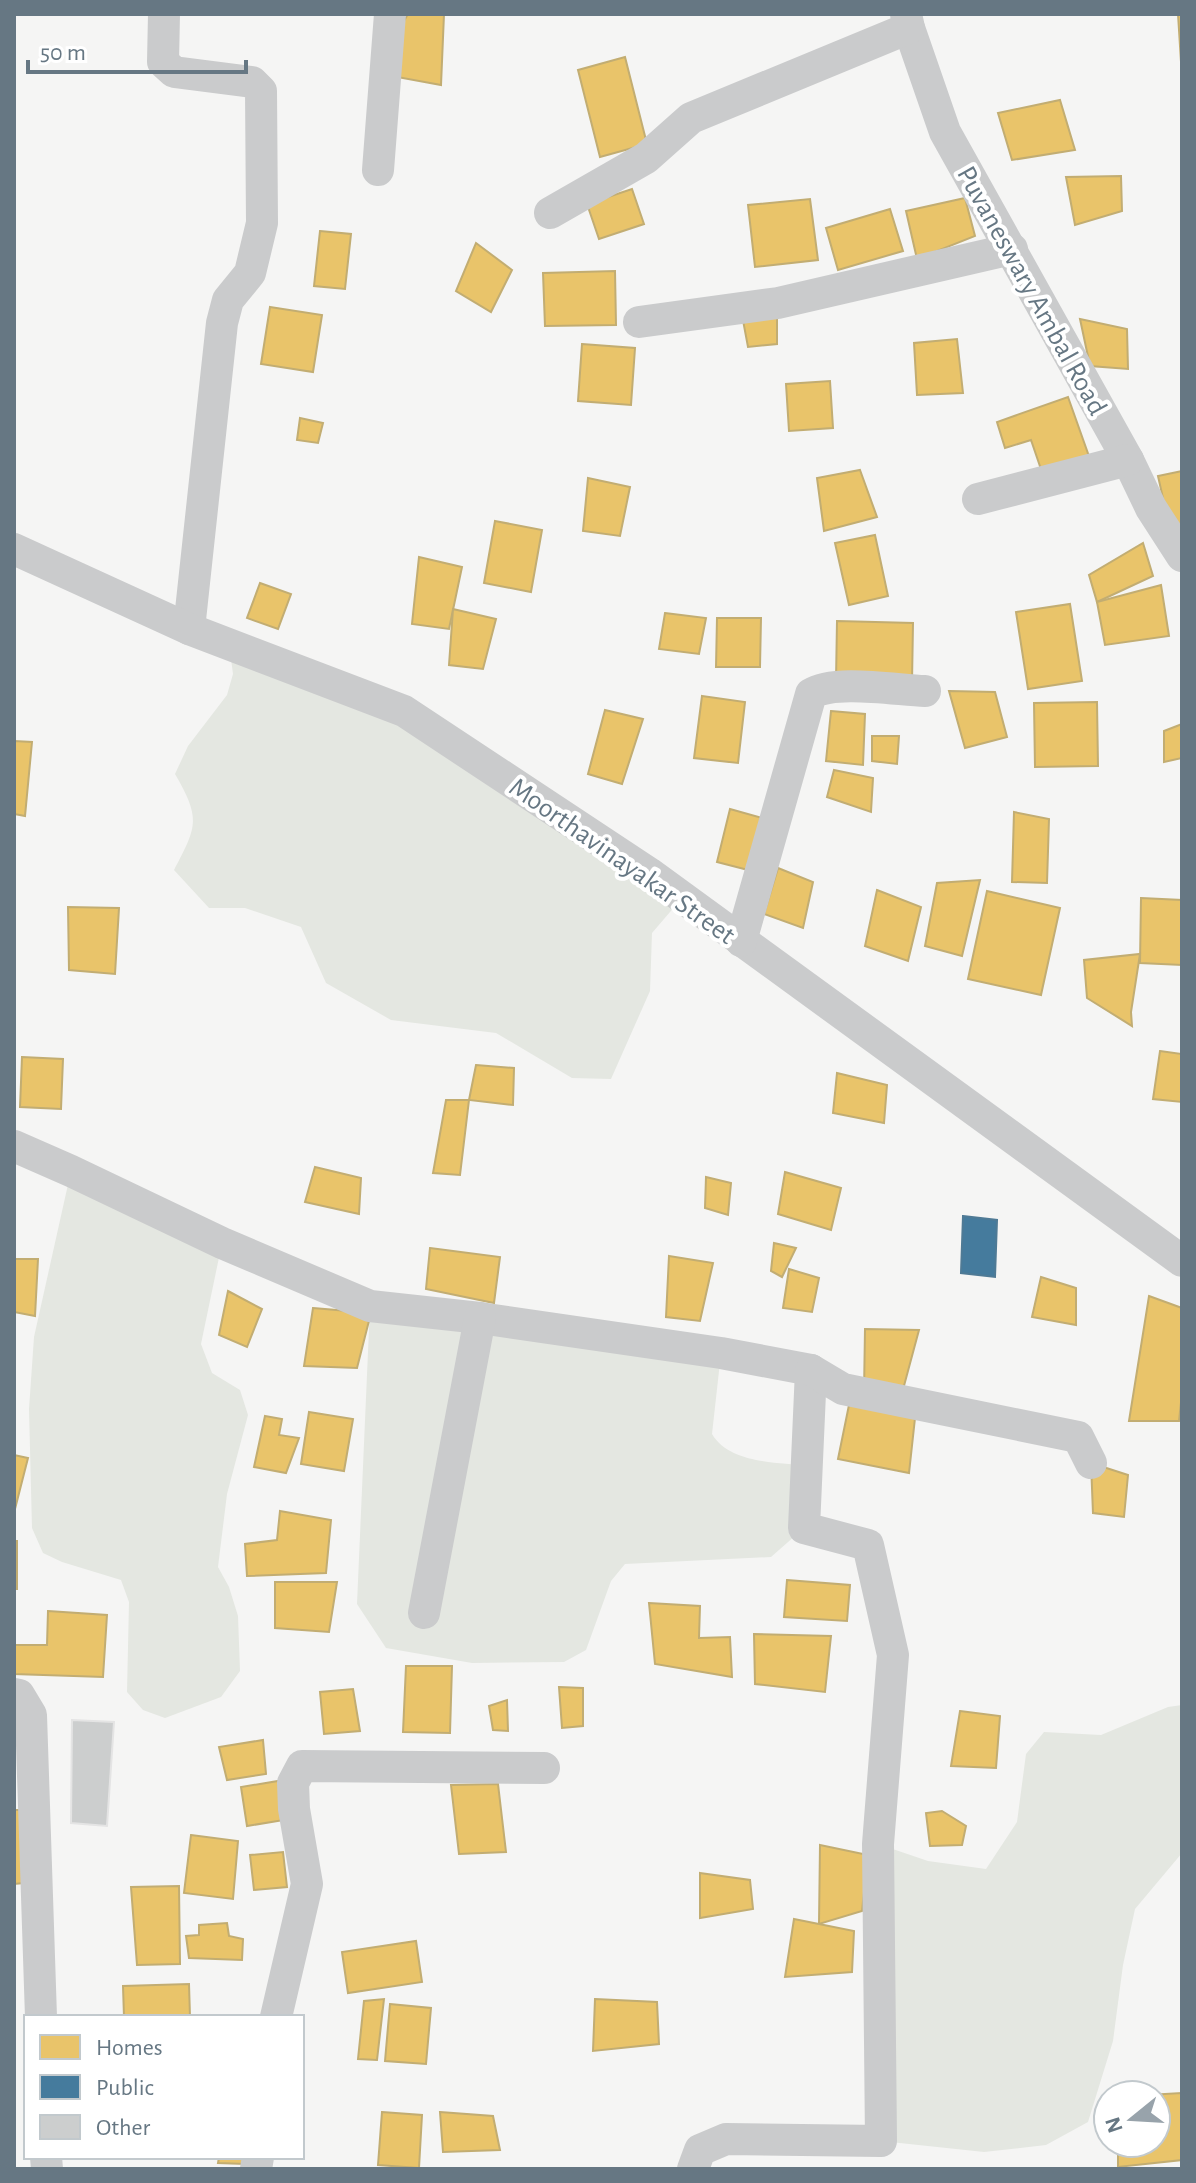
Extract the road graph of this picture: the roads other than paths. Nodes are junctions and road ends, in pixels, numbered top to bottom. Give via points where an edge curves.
1 (164, 14) edge
2 (390, 14) edge
3 (907, 21) edge
4 (378, 170) dead end
5 (550, 213) dead end
6 (1012, 249) junction
7 (639, 322) dead end
8 (1128, 460) junction
9 (978, 499) dead end
10 (14, 549) edge
11 (1182, 556) edge
12 (189, 629) junction
13 (925, 691) dead end
14 (741, 941) junction
15 (14, 1146) edge
16 (1182, 1261) edge
17 (480, 1318) junction
18 (811, 1370) junction
19 (1091, 1463) dead end
20 (424, 1613) dead end
21 (14, 1694) edge
22 (544, 1768) dead end
23 (41, 2015) edge
24 (276, 2015) edge
25 (693, 2169) edge

1 - 12 street via 163,62 174,72 252,82 261,91 262,223 250,273 228,300 222,323
2 - 4 street
3 - 5 street via 691,118 646,158
3 - 6 street, Puvaneswary Ambal Road via 945,132
6 - 7 street via 778,303
6 - 8 street, Puvaneswary Ambal Road
8 - 9 street
8 - 11 street, Puvaneswary Ambal Road
10 - 12 street, Moorthavinayakar Street
12 - 14 street, Moorthavinayakar Street via 404,711 649,873
13 - 14 street via 835,687 811,694
14 - 16 street, Moorthavinayakar Street
15 - 17 street via 370,1306
17 - 18 street
17 - 20 street
18 - 19 street via 843,1389 1078,1437
18 - 25 street via 804,1528 868,1545 893,1655 878,1844 881,2141 726,2139 700,2150
21 - 23 street via 31,1715
22 - 24 street via 302,1766 293,1783 294,1809 307,1884

